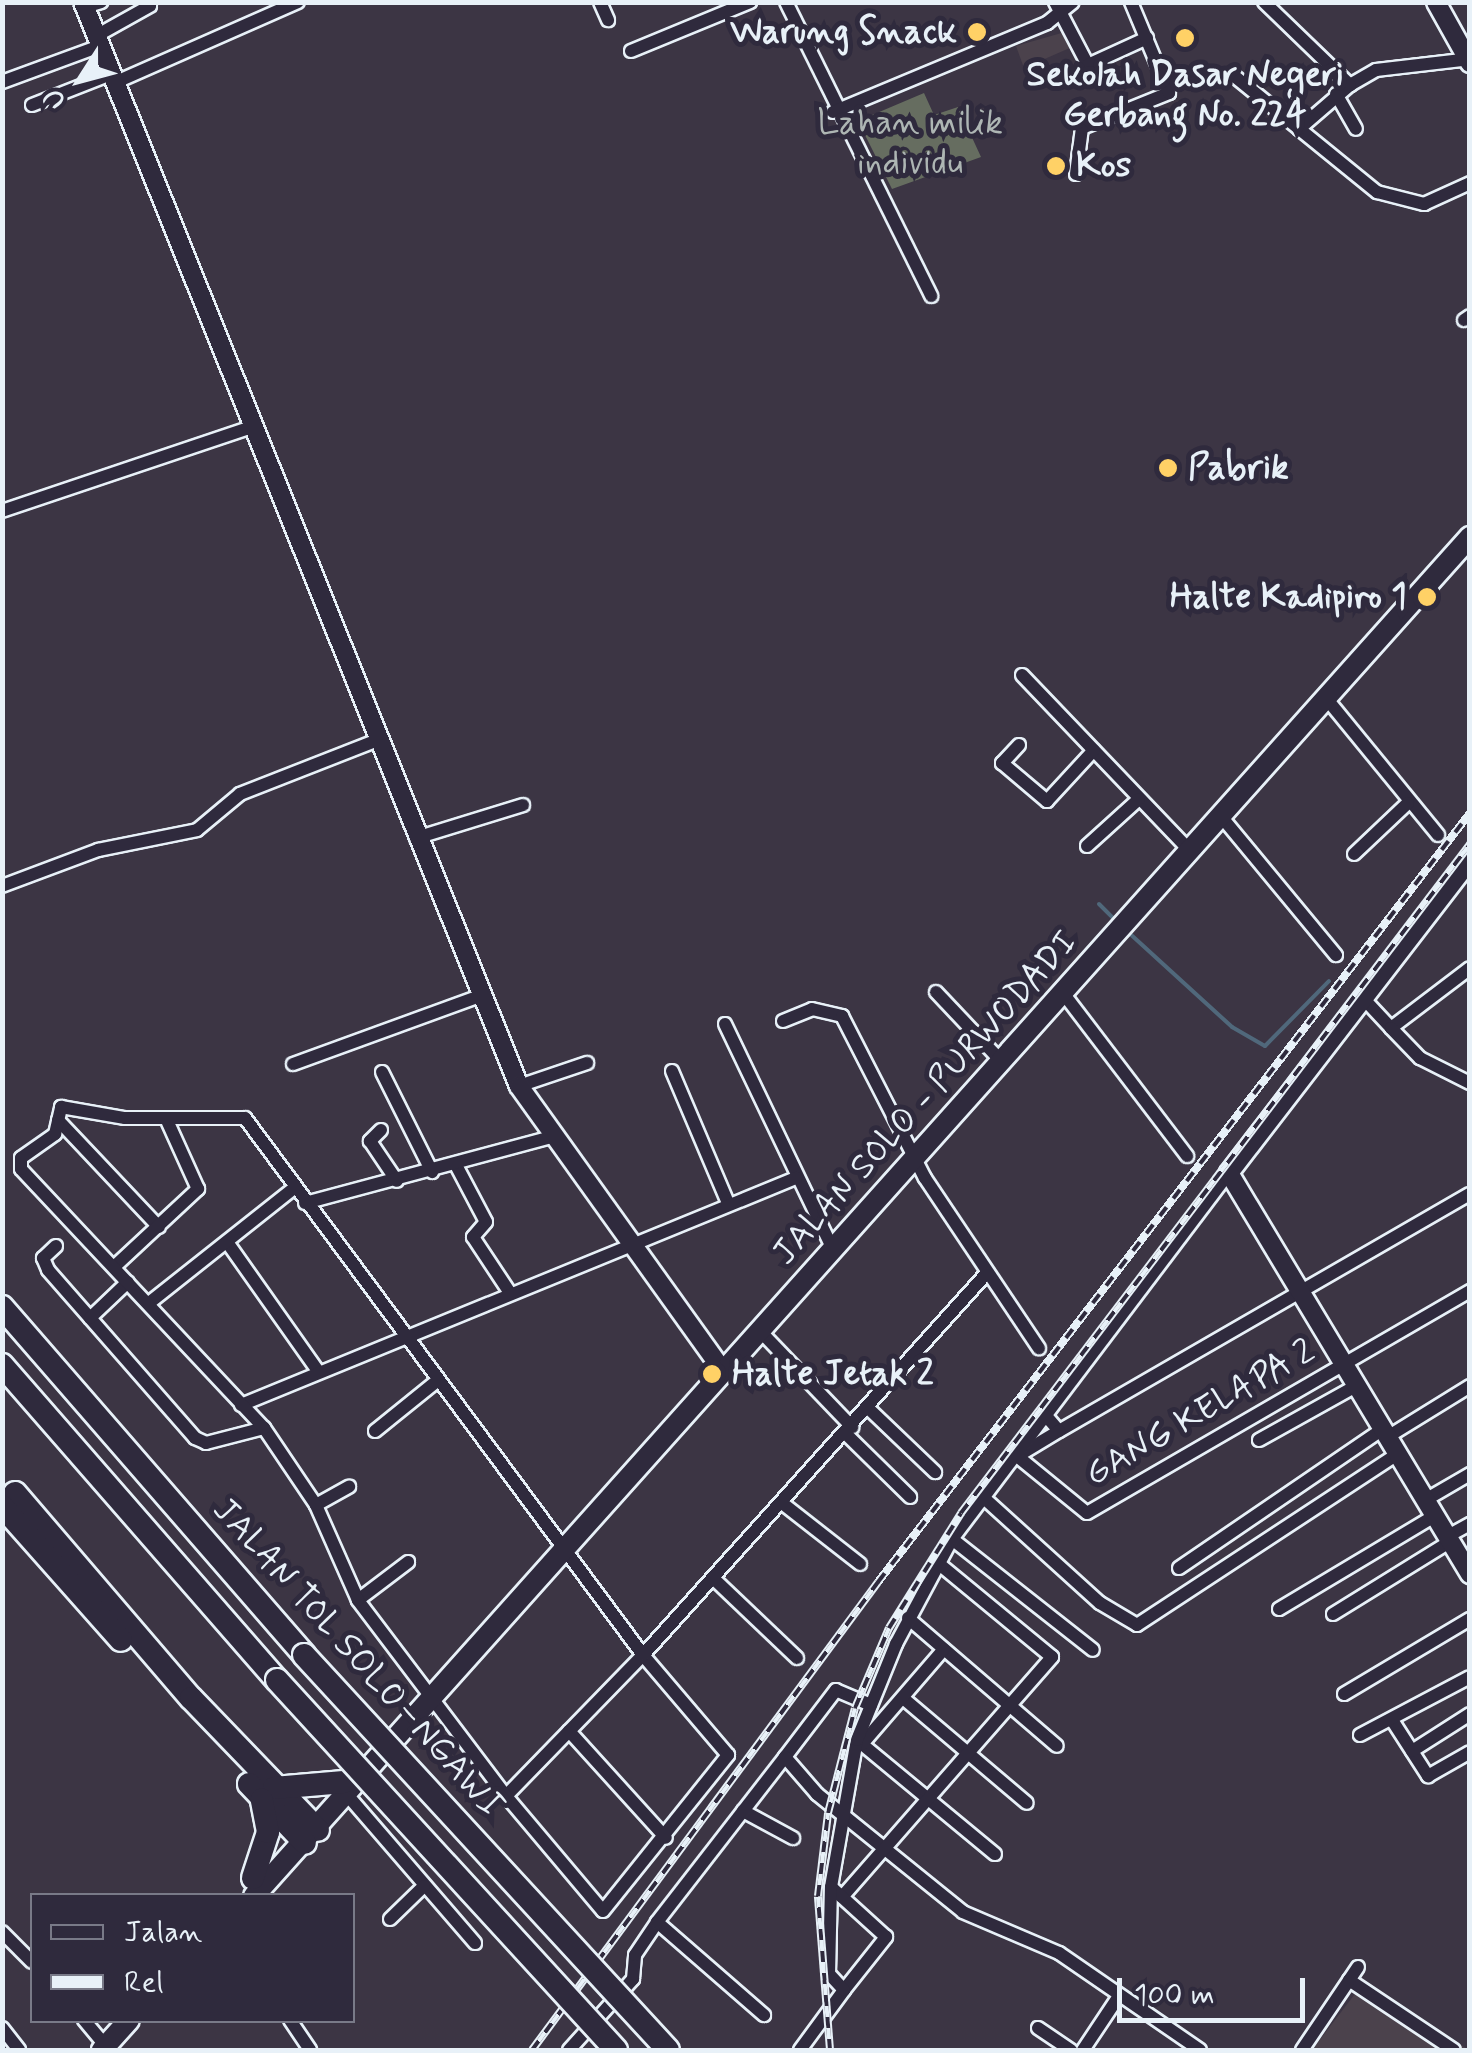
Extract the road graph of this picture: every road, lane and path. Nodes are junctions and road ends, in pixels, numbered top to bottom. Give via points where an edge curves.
1 (298, 2) edge
2 (750, 2) edge
3 (786, 2) edge
4 (1072, 2) edge
5 (1131, 2) edge
6 (1264, 2) edge
7 (1436, 2) edge
8 (90, 4) edge
9 (150, 6) dead end
10 (1057, 7) edge
11 (1146, 38) junction
12 (98, 41) junction
13 (631, 51) dead end
14 (1469, 60) edge
15 (1233, 75) dead end
16 (112, 78) junction
17 (2, 82) edge
18 (1350, 85) junction
19 (1336, 94) junction
20 (32, 105) dead end
21 (833, 112) junction
22 (1299, 129) junction
23 (1356, 129) dead end
24 (1076, 174) dead end
25 (1470, 183) edge
26 (930, 296) dead end
27 (251, 427) junction
28 (2, 510) edge
29 (1470, 538) edge
30 (1022, 674) dead end
31 (1326, 698) junction
32 (375, 740) junction
33 (1019, 745) dead end
34 (1094, 750) junction
35 (1139, 799) junction
36 (1408, 803) junction
37 (524, 805) dead end
38 (1220, 815) junction
39 (1438, 835) dead end
40 (416, 838) junction
41 (1087, 846) dead end
42 (1188, 850) junction
43 (1354, 854) dead end
44 (1466, 870) edge
45 (2, 886) edge
46 (1336, 955) dead end
47 (1470, 968) edge
48 (936, 992) dead end
49 (1064, 993) junction
50 (484, 995) junction
51 (1364, 999) junction
52 (783, 1021) dead end
53 (725, 1024) dead end
54 (1390, 1028) junction
55 (1002, 1062) junction
56 (292, 1064) dead end
57 (587, 1064) dead end
58 (672, 1071) dead end
59 (382, 1072) dead end
60 (1470, 1082) edge
61 (518, 1086) junction
62 (166, 1118) junction
63 (58, 1120) junction
64 (381, 1130) dead end
65 (555, 1136) junction
66 (1187, 1156) dead end
67 (914, 1159) junction
68 (456, 1165) junction
69 (432, 1172) junction
70 (1229, 1173) junction
71 (796, 1178) junction
72 (397, 1181) junction
73 (294, 1188) junction
74 (1470, 1194) edge
75 (305, 1203) junction
76 (728, 1203) junction
77 (158, 1227) junction
78 (227, 1242) junction
79 (636, 1244) junction
80 (56, 1246) dead end
81 (834, 1251) junction
82 (114, 1267) junction
83 (987, 1273) junction
84 (128, 1282) junction
85 (1302, 1290) junction
86 (1470, 1290) edge
87 (510, 1293) junction
88 (149, 1303) junction
89 (2, 1307) edge
90 (90, 1318) junction
91 (761, 1332) junction
92 (403, 1337) junction
93 (1039, 1348) dead end
94 (1344, 1364) junction
95 (2, 1365) edge
96 (318, 1370) junction
97 (724, 1372) junction
98 (438, 1381) junction
99 (1358, 1385) junction
100 (1470, 1386) edge
101 (240, 1405) junction
102 (868, 1408) junction
103 (1047, 1417) junction
104 (264, 1428) junction
105 (375, 1431) dead end
106 (849, 1431) junction
107 (1059, 1431) junction
108 (1387, 1432) junction
109 (1259, 1440) dead end
110 (1399, 1453) junction
111 (1017, 1456) junction
112 (935, 1472) dead end
113 (1470, 1474) edge
114 (349, 1486) dead end
115 (910, 1497) dead end
116 (984, 1498) junction
117 (9, 1499) edge
118 (782, 1502) junction
119 (316, 1506) junction
120 (1431, 1507) junction
121 (1470, 1524) edge
122 (952, 1540) junction
123 (564, 1551) junction
124 (1460, 1552) edge
125 (408, 1562) dead end
126 (860, 1564) dead end
127 (938, 1564) junction
128 (1179, 1568) dead end
129 (714, 1578) junction
130 (358, 1600) junction
131 (1279, 1609) dead end
132 (1332, 1614) dead end
133 (908, 1618) junction
134 (1470, 1619) edge
135 (944, 1649) junction
136 (1093, 1650) dead end
137 (643, 1655) junction
138 (797, 1658) dead end
139 (1470, 1677) edge
140 (1344, 1694) dead end
141 (903, 1698) junction
142 (427, 1700) junction
143 (1010, 1704) junction
144 (871, 1705) junction
145 (1470, 1714) edge
146 (1392, 1720) junction
147 (570, 1730) junction
148 (1360, 1735) dead end
149 (860, 1742) junction
150 (1057, 1746) dead end
151 (1412, 1751) junction
152 (964, 1752) junction
153 (1470, 1752) edge
154 (785, 1757) junction
155 (347, 1790) junction
156 (267, 1792) junction
157 (506, 1796) junction
158 (928, 1799) junction
159 (1026, 1803) dead end
160 (841, 1810) junction
161 (743, 1811) junction
162 (306, 1832) junction
163 (666, 1838) junction
164 (793, 1838) dead end
165 (884, 1847) junction
166 (994, 1854) dead end
167 (424, 1886) junction
168 (250, 1890) edge
169 (837, 1892) junction
170 (390, 1919) dead end
171 (657, 1922) junction
172 (2, 1932) edge
173 (475, 1943) dead end
174 (30, 1960) edge
175 (1358, 1967) dead end
176 (1350, 1980) junction
177 (844, 1990) junction
178 (1120, 1996) junction
179 (764, 2015) dead end
180 (86, 2023) edge
181 (126, 2023) edge
182 (292, 2023) edge
183 (2, 2028) edge
184 (1038, 2028) dead end
185 (104, 2048) edge
186 (19, 2050) edge
187 (310, 2050) edge
188 (569, 2050) edge
189 (616, 2050) edge
190 (668, 2050) edge
191 (800, 2050) edge
192 (1070, 2050) edge
193 (1083, 2050) edge
194 (1200, 2050) edge
195 (1302, 2050) edge
196 (1454, 2050) edge

1 - 16 street
2 - 13 street
3 - 21 street
4 - 10 street
5 - 11 street
6 - 18 street
7 - 14 main road
8 - 12 main road
9 - 12 street
10 - 11 street via 1088,65
10 - 21 street
11 - 24 street via 1169,93 1082,128
12 - 16 main road
12 - 17 street
14 - 18 street via 1376,70
15 - 22 street
16 - 20 street
16 - 27 main road
18 - 19 street
19 - 22 street
19 - 23 street
21 - 26 street
22 - 25 street via 1377,192 1424,204
27 - 28 street
27 - 32 main road
29 - 31 main road, JALAN SOLO - PURWODADI
30 - 34 street
31 - 36 street
31 - 38 main road, JALAN SOLO - PURWODADI
32 - 40 main road
32 - 45 street via 240,794 196,830
33 - 34 street via 1003,765 1047,801
34 - 35 street
35 - 41 street
35 - 42 street
36 - 39 street
36 - 43 street
37 - 40 street
38 - 42 main road, JALAN SOLO - PURWODADI
38 - 46 street
40 - 50 main road
42 - 49 main road, JALAN SOLO - PURWODADI
44 - 51 main road
47 - 54 street
48 - 55 street
49 - 55 main road, JALAN SOLO - PURWODADI
49 - 66 street
50 - 56 street
50 - 61 main road
51 - 54 street
51 - 70 main road
52 - 67 street via 812,1009 842,1016
53 - 71 street
54 - 60 street via 1420,1058
55 - 67 main road, JALAN SOLO - PURWODADI
57 - 61 street
58 - 76 street
59 - 69 street
61 - 65 main road
62 - 63 street via 70,1104
62 - 73 street via 241,1115
62 - 77 street via 198,1184
63 - 77 street
63 - 82 street via 49,1142 19,1165
64 - 72 street via 370,1141
65 - 68 street
65 - 79 main road
67 - 81 main road, JALAN SOLO - PURWODADI
67 - 83 street
68 - 69 street
68 - 87 street via 486,1222 473,1236
69 - 72 street
70 - 85 main road
70 - 103 street
71 - 76 street
71 - 81 street
72 - 75 street
73 - 75 street
73 - 78 street
74 - 85 street
75 - 92 street
76 - 79 street
77 - 82 street
78 - 88 street
78 - 96 street
79 - 87 street
79 - 97 main road
80 - 90 street via 44,1264
81 - 91 main road, JALAN SOLO - PURWODADI
82 - 84 street
83 - 93 street
83 - 102 street
84 - 88 street
84 - 90 street
85 - 94 main road
85 - 107 street
86 - 94 street, GANG KELAPA 2
87 - 92 street
88 - 101 street
89 - 190 highway, JALAN TOL SOLO–NGAWI, bridge via 304,1654
90 - 104 street via 200,1442
91 - 97 main road, JALAN SOLO - PURWODADI
91 - 106 street
92 - 96 street
92 - 98 street
94 - 99 main road
94 - 111 street, GANG KELAPA 2 via 1087,1514
95 - 189 highway, JALAN TOL SOLO–NGAWI, bridge via 277,1680
96 - 101 street
97 - 123 main road, JALAN SOLO - PURWODADI
98 - 105 street
98 - 123 street
99 - 108 main road
99 - 109 street
100 - 108 street
101 - 104 street
102 - 106 street
102 - 112 street
103 - 107 street
103 - 111 street
104 - 119 street
106 - 115 street
106 - 118 street
107 - 111 street
108 - 110 main road
108 - 128 street
110 - 116 street via 1144,1624 1130,1623
110 - 120 main road
111 - 116 street
113 - 120 street
114 - 119 street
116 - 122 street
117 - 156 highway
118 - 126 street
118 - 129 street
119 - 130 street
120 - 124 main road
120 - 131 street
121 - 124 street
122 - 127 street
122 - 136 street
123 - 137 street
123 - 142 main road, JALAN SOLO - PURWODADI
124 - 132 street
125 - 130 street
127 - 133 street
127 - 143 street via 1052,1653
129 - 137 street
129 - 138 street
130 - 142 street
133 - 135 street
133 - 144 street
134 - 140 street
135 - 141 street
135 - 143 street
137 - 147 street
137 - 163 street via 728,1755
139 - 146 street
141 - 149 street
141 - 152 street
142 - 155 main road, JALAN SOLO - PURWODADI via 412,1707
142 - 157 street
143 - 150 street
143 - 152 street
144 - 149 street
144 - 154 street via 836,1690
145 - 151 street
146 - 148 street
146 - 151 street
147 - 157 street
147 - 163 street
149 - 158 street
149 - 160 street
151 - 153 street via 1431,1776
152 - 158 street
152 - 159 street
154 - 160 street
154 - 161 street
155 - 156 highway
155 - 162 main road, JALAN SOLO - PURWODADI
155 - 167 street
156 - 162 highway
156 - 168 highway via 268,1832
157 - 163 street via 603,1912
158 - 165 street
158 - 166 street
160 - 165 street
160 - 169 street
161 - 164 street
161 - 171 street
162 - 168 main road, JALAN SOLO - PURWODADI
165 - 169 street
165 - 178 street via 963,1912 1059,1953
167 - 170 street
167 - 173 street
169 - 177 street via 829,1974
169 - 177 street via 886,1937
171 - 179 street
171 - 188 street via 635,1955 633,1979
172 - 174 street
175 - 176 street
176 - 195 street
176 - 196 street
177 - 191 street
178 - 193 street
178 - 194 street
180 - 185 street
181 - 185 main road
182 - 187 street
183 - 186 street
184 - 192 street

